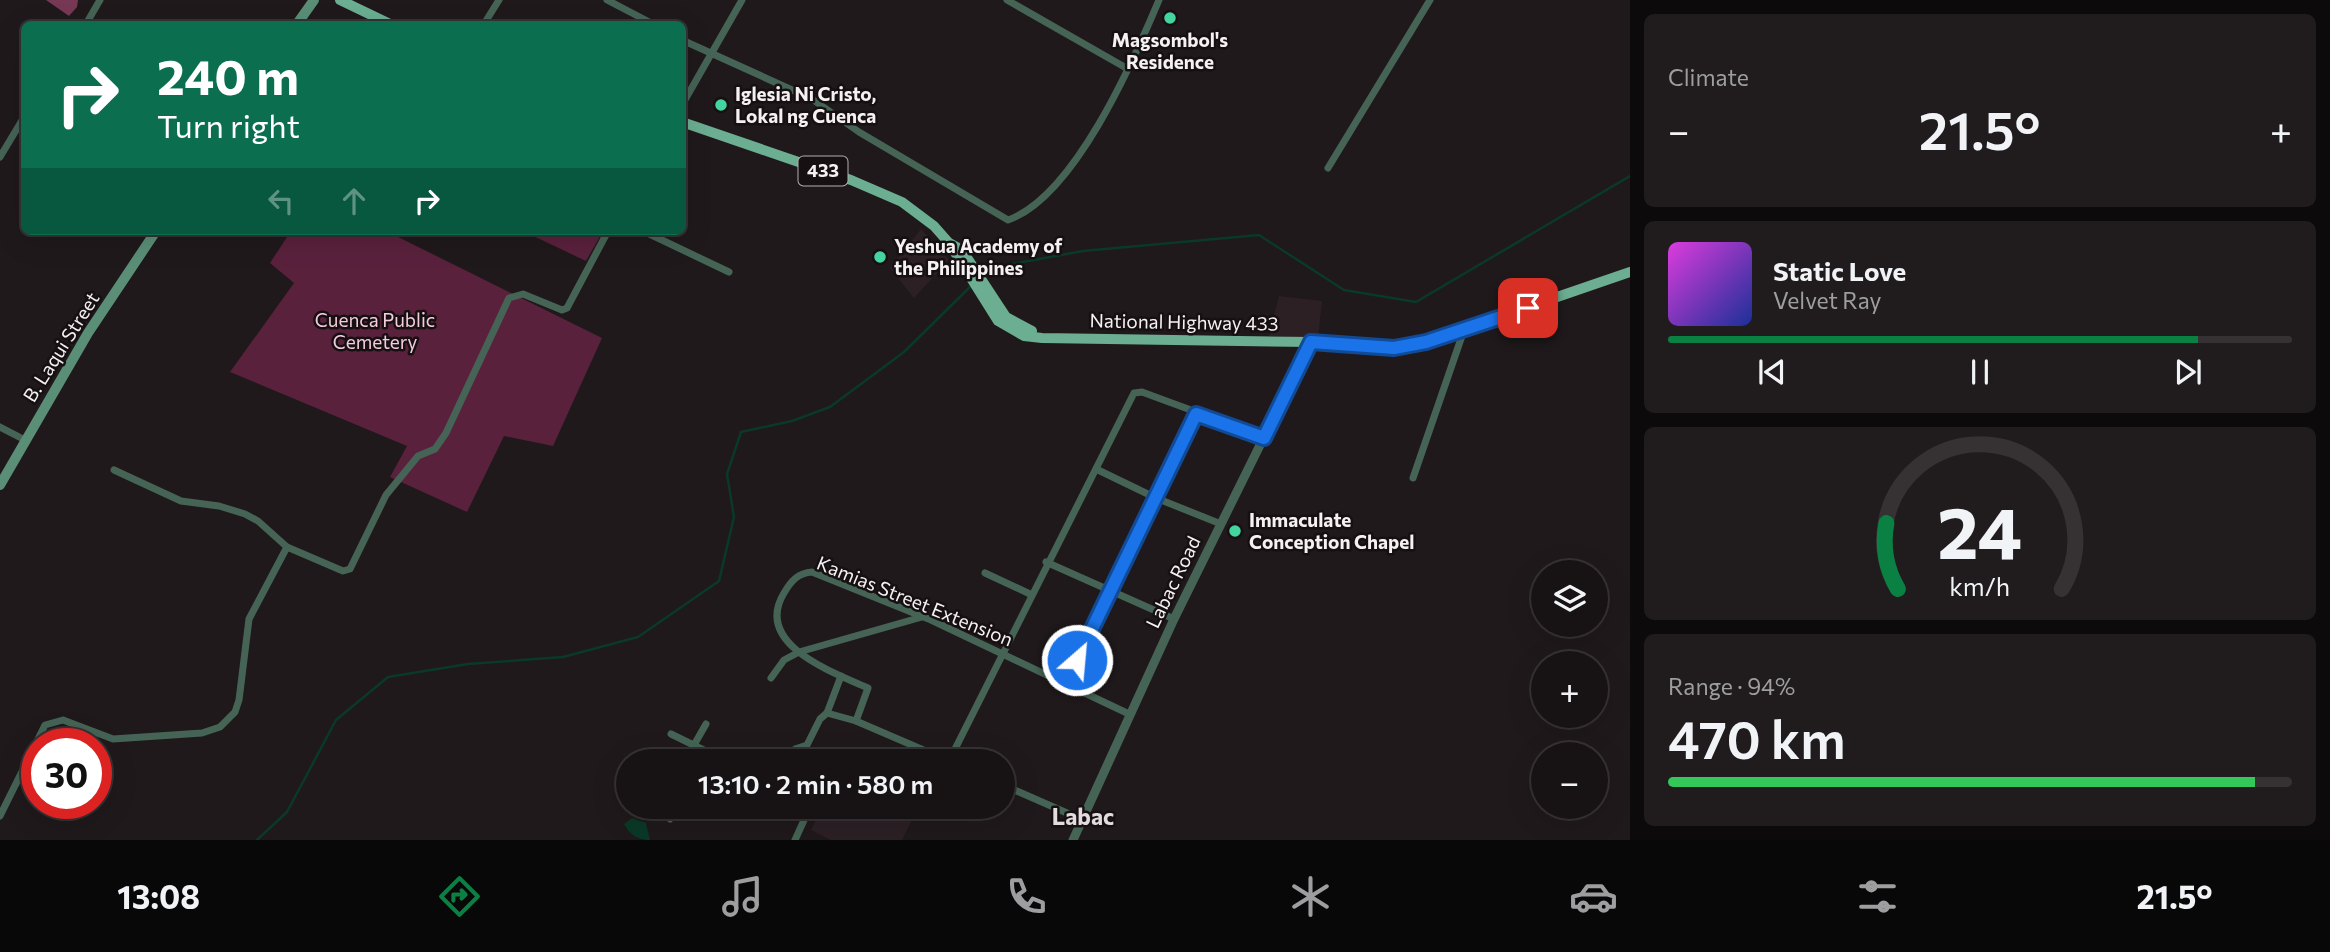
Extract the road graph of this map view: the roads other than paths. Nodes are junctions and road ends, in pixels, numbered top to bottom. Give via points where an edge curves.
1 (100, 0) edge
2 (314, 0) edge
3 (340, 0) edge
4 (499, 0) edge
5 (607, 0) edge
6 (742, 0) edge
7 (1007, 0) edge
8 (1159, 0) edge
9 (1430, 0) edge
10 (88, 21) edge
11 (300, 21) edge
12 (384, 21) edge
13 (486, 21) edge
14 (647, 21) edge
15 (686, 42) edge
16 (711, 54) junction
17 (1128, 69) junction
18 (686, 98) edge
19 (21, 122) edge
20 (686, 123) edge
21 (0, 157) edge
22 (1328, 168) dead end
23 (153, 235) edge
24 (606, 235) edge
25 (651, 235) edge
26 (729, 272) dead end
27 (1630, 272) edge
28 (1464, 330) junction
29 (1311, 342) junction
30 (1196, 414) junction
31 (0, 427) edge
32 (1264, 438) junction
33 (25, 440) junction
34 (1096, 469) junction
35 (114, 470) dead end
36 (1413, 478) dead end
37 (0, 485) edge
38 (1156, 498) junction
39 (1221, 524) junction
40 (287, 547) junction
41 (1046, 562) junction
42 (985, 572) dead end
43 (1110, 592) junction
44 (1030, 594) junction
45 (922, 617) junction
46 (1174, 619) junction
47 (799, 652) junction
48 (1001, 652) junction
49 (841, 676) junction
50 (771, 678) dead end
51 (1065, 682) junction
52 (827, 713) junction
53 (1129, 714) junction
54 (856, 721) junction
55 (706, 724) dead end
56 (671, 734) dead end
57 (694, 745) junction
58 (701, 749) edge
59 (795, 749) edge
60 (921, 749) edge
61 (955, 749) edge
62 (1015, 790) edge
63 (0, 816) edge
64 (805, 819) edge
65 (1083, 820) junction
66 (795, 840) edge
67 (1073, 840) edge

1 - 10 street
2 - 11 main road
3 - 12 main road
4 - 13 street
5 - 14 street
6 - 16 street
7 - 17 street
8 - 17 street
9 - 22 street
15 - 16 street
16 - 17 street via 812,99 1008,220 1034,206 1082,149
16 - 18 street
19 - 21 street
20 - 29 main road, National Highway 433 / 433 via 878,191 919,214 959,253 995,308 1019,326 1061,337
23 - 33 main road, B. Laqui Street
24 - 40 street via 567,308 523,294 509,298 446,433 435,449 418,456 386,495 350,569 343,571
25 - 26 street
27 - 28 main road, National Highway 433 / 433
28 - 29 main road, National Highway 433 / 433 via 1394,348
28 - 36 street
29 - 32 street, Labac Road
30 - 32 street
30 - 34 street via 1142,392 1134,393
30 - 38 street
31 - 33 street
32 - 39 street, Labac Road
33 - 37 main road, B. Laqui Street
34 - 38 street
34 - 41 street
35 - 40 street via 181,501 245,514
38 - 39 street
38 - 43 street
39 - 46 street, Labac Road
40 - 63 street via 249,619 239,700 220,727 202,733 113,739 54,720 45,725
41 - 43 street
41 - 44 street
42 - 44 street
43 - 46 street
43 - 51 street
44 - 48 street
45 - 47 street
45 - 47 street, Kamias Street Extension via 803,572 782,595 775,620 778,631
45 - 48 street, Kamias Street Extension
46 - 53 street, Labac Road
47 - 49 street, Kamias Street Extension
47 - 50 street via 785,660
48 - 51 street, Kamias Street Extension
48 - 61 street
49 - 52 street
49 - 54 street, Kamias Street Extension via 868,688
51 - 53 street, Kamias Street Extension
52 - 54 street
52 - 59 street via 807,746
53 - 65 street, Labac Road
54 - 60 street
55 - 57 street
56 - 57 street
57 - 58 street
62 - 65 street
64 - 66 street
65 - 67 street, Labac Road

